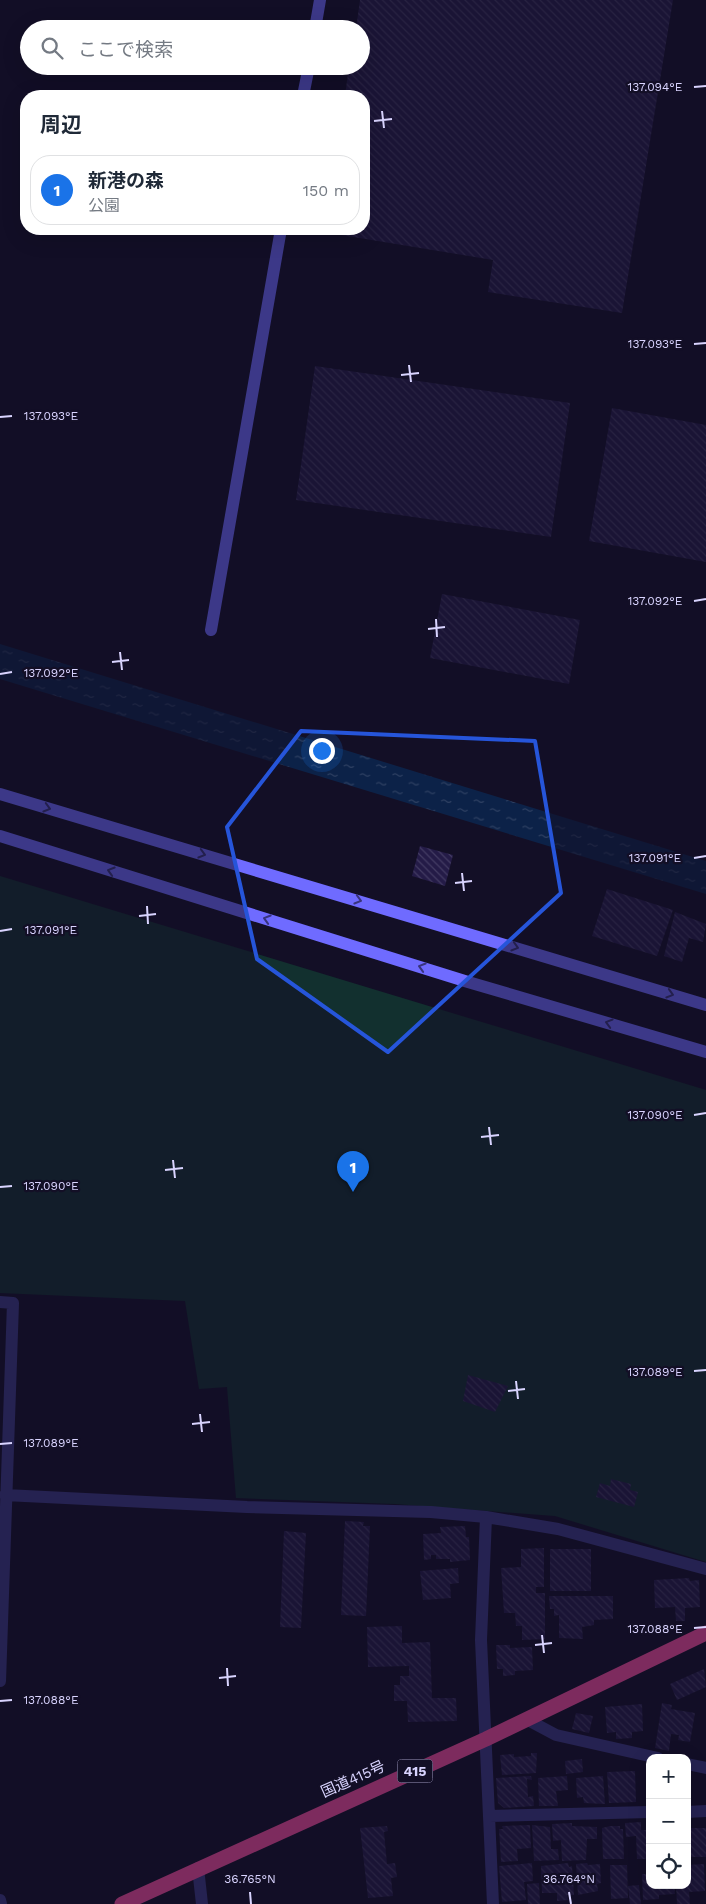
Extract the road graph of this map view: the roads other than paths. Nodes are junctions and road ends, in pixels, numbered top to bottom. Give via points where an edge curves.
1 (320, 0) edge
2 (317, 20) edge
3 (307, 75) edge
4 (304, 90) edge
5 (280, 235) edge
6 (211, 630) dead end
7 (0, 794) edge
8 (0, 836) edge
9 (706, 1005) edge
10 (706, 1052) edge
11 (0, 1302) edge
12 (5, 1495) junction
13 (486, 1518) junction
14 (706, 1569) edge
15 (706, 1633) edge
16 (0, 1681) edge
17 (526, 1719) junction
18 (486, 1739) junction
19 (646, 1755) edge
20 (691, 1765) edge
21 (706, 1768) edge
22 (706, 1811) edge
23 (646, 1812) edge
24 (691, 1812) edge
25 (489, 1816) junction
26 (198, 1868) junction
27 (0, 1900) edge
28 (1, 1904) edge
29 (122, 1904) edge
30 (202, 1904) edge
31 (493, 1904) edge

1 - 2 street
3 - 4 street
5 - 6 street
7 -> 9 street
10 -> 8 street via 468,982
11 - 12 street via 13,1303
12 - 13 street via 431,1512
12 - 16 street
13 - 14 street via 558,1529
13 - 18 street via 481,1640
15 - 17 highway, 国道415号 / 415
17 - 18 highway, 国道415号 / 415
17 - 19 street via 556,1735
18 - 25 street
18 - 26 highway, 国道415号 / 415
20 - 21 street
22 - 24 street
23 - 25 street
25 - 31 street
26 - 29 highway, 国道415号 / 415
26 - 30 street
27 - 28 street

